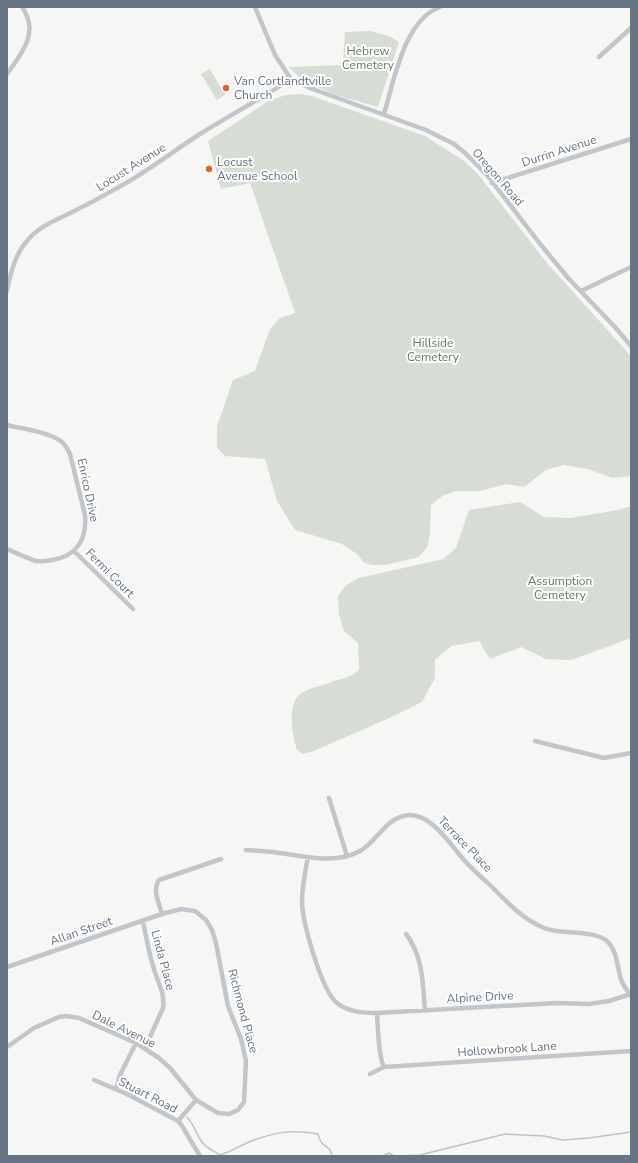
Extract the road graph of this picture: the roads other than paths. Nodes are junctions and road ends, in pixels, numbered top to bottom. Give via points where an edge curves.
1 (22, 7) edge
2 (255, 7) edge
3 (440, 7) edge
4 (631, 28) edge
5 (599, 57) dead end
6 (7, 74) edge
7 (291, 79) junction
8 (384, 114) junction
9 (631, 139) edge
10 (492, 183) junction
11 (631, 267) edge
12 (7, 291) edge
13 (581, 291) junction
14 (631, 346) edge
15 (7, 425) edge
16 (7, 549) edge
17 (74, 551) junction
18 (133, 609) dead end
19 (535, 740) dead end
20 (631, 753) edge
21 (329, 798) dead end
22 (246, 850) dead end
23 (347, 856) junction
24 (308, 857) junction
25 (221, 859) dead end
26 (162, 914) junction
27 (142, 921) junction
28 (406, 934) dead end
29 (7, 967) edge
30 (630, 994) edge
31 (424, 1011) junction
32 (377, 1013) junction
33 (136, 1044) junction
34 (7, 1047) edge
35 (145, 1048) junction
36 (631, 1051) edge
37 (384, 1067) junction
38 (370, 1074) dead end
39 (94, 1080) dead end
40 (116, 1089) junction
41 (196, 1100) junction
42 (218, 1113) joint
43 (178, 1121) junction
44 (200, 1156) edge

1 - 6 street via 30,22 29,39
2 - 7 street, Oregon Road via 275,56
3 - 8 street via 425,16 411,34 403,51
4 - 5 street
7 - 8 street, Oregon Road
7 - 12 street, Locust Avenue via 198,135 136,177 42,227 27,240 19,252
8 - 10 street, Oregon Road via 454,144
9 - 10 street, Durrin Avenue
10 - 13 street, Oregon Road via 540,245
11 - 13 street
13 - 14 street, Oregon Road
15 - 17 street, Enrico Drive via 52,437 63,443 70,454 86,525 82,541
16 - 17 street via 37,561 66,556
17 - 18 street, Fermi Court
19 - 20 street via 604,758
21 - 23 street
22 - 24 street, Terrace Place
23 - 24 street, Terrace Place
23 - 30 street, Terrace Place via 369,845 397,818 411,815 420,817 434,826 466,862 524,917 546,928 595,935 608,942 622,982
24 - 32 street, Alpine Drive via 302,904 317,966 325,986 329,995 346,1008 357,1012
25 - 26 street via 159,880 155,889
26 - 27 street, Allan Street
26 - 42 street, Richmond Place via 181,909 195,911 206,920 216,943 228,1006 241,1039 246,1062 244,1102 238,1110 229,1114
27 - 29 street, Allan Street
27 - 35 street, Linda Place via 164,1002
28 - 31 street via 418,958
30 - 31 street, Alpine Drive via 595,1003
31 - 32 street, Alpine Drive
32 - 37 street
33 - 34 street, Dale Avenue via 79,1018 66,1016 34,1028
33 - 35 street, Dale Avenue
33 - 40 street via 120,1075
35 - 41 street, Dale Avenue via 170,1068
36 - 37 street, Hollowbrook Lane
37 - 38 street
39 - 40 street, Stuart Road
40 - 43 street, Stuart Road
41 - 42 street, Dale Avenue
41 - 43 street
43 - 44 street, Stuart Road

